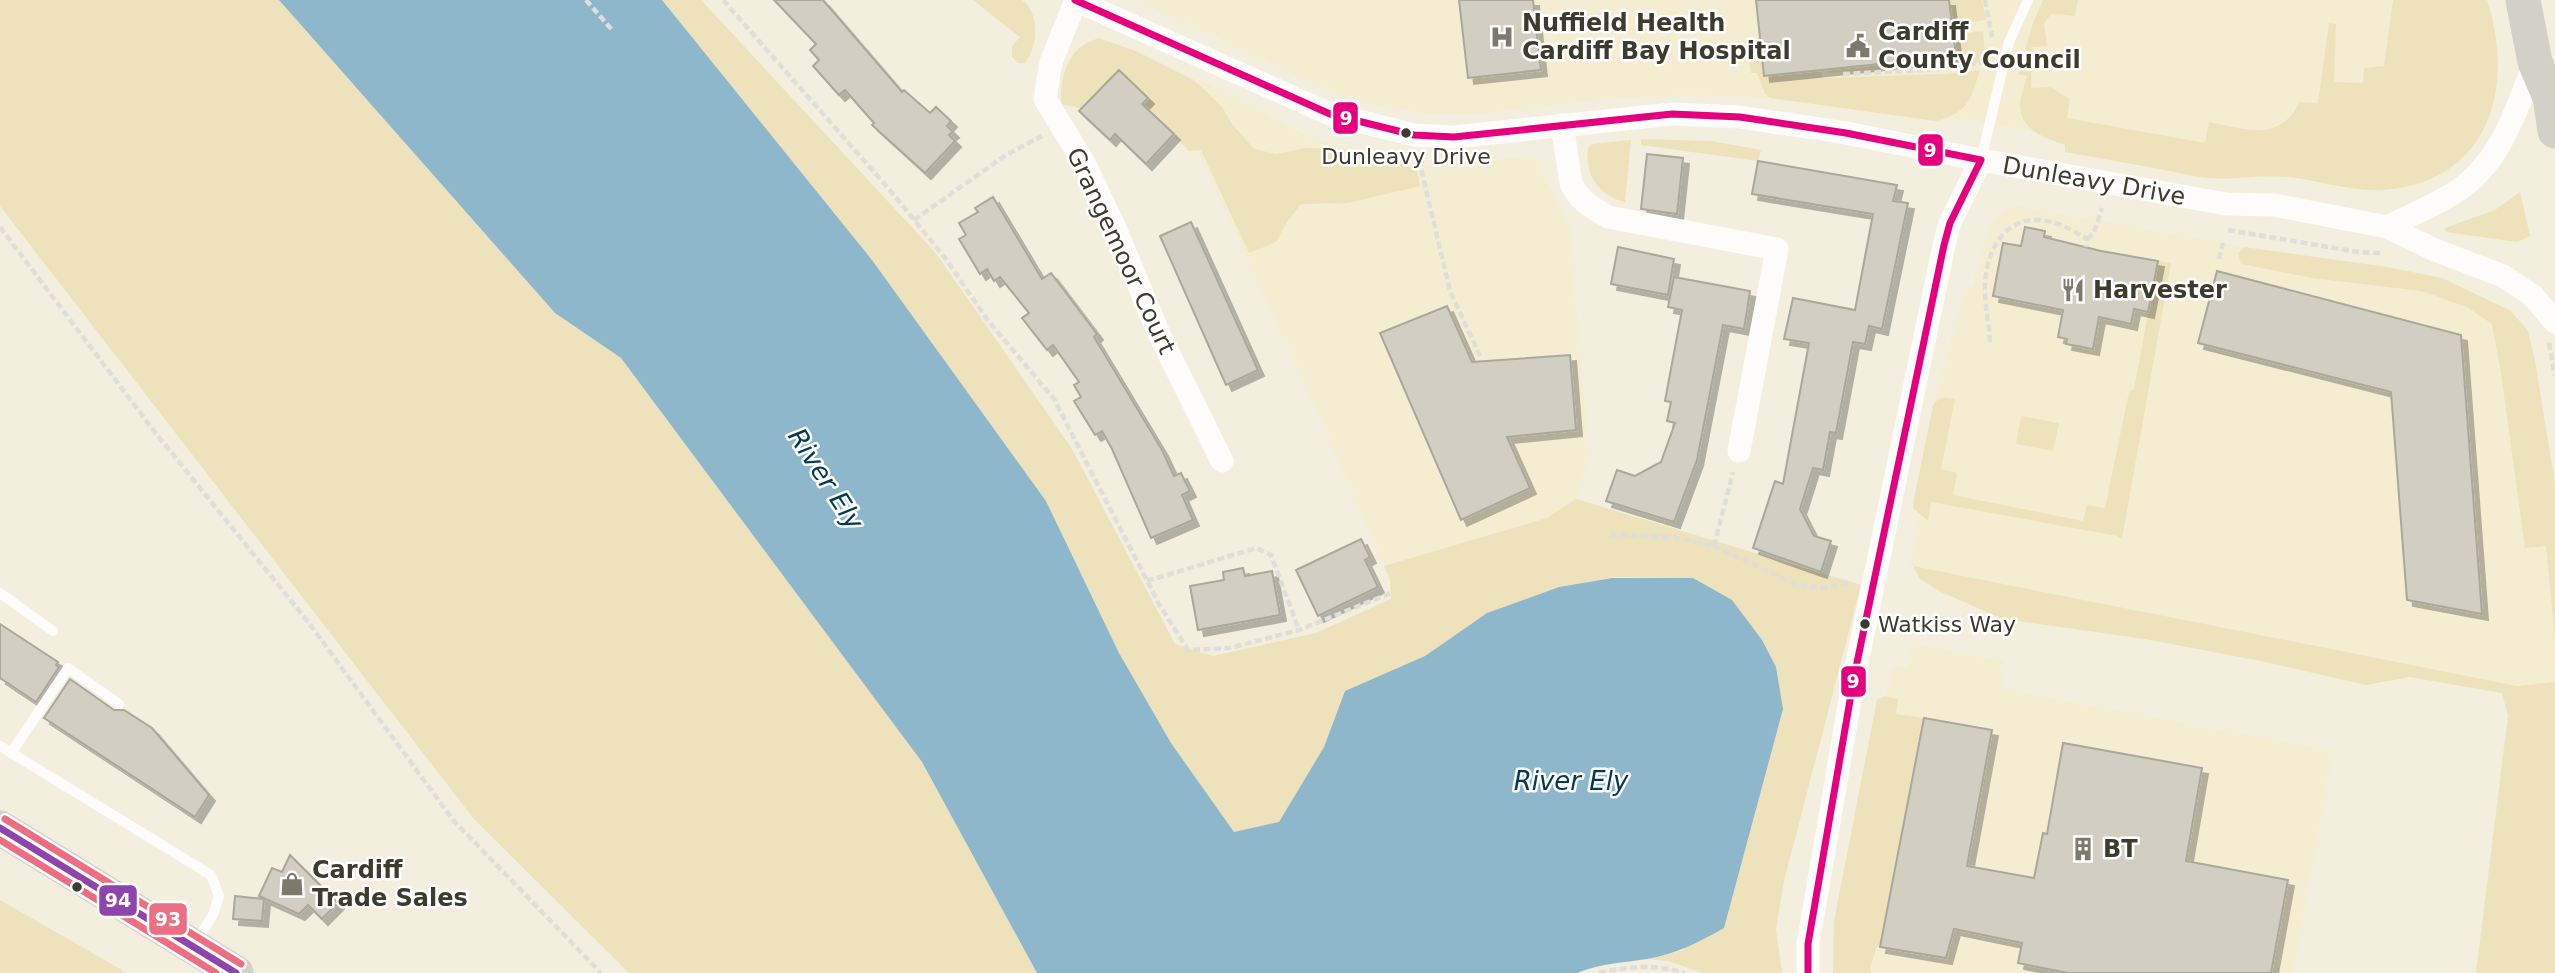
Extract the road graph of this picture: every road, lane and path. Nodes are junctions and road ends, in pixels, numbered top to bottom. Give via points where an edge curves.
1 (586, 0) edge
2 (723, 0) edge
3 (1076, 0) edge
4 (1985, 0) edge
5 (2028, 0) edge
6 (2523, 0) edge
7 (613, 31) dead end
8 (1992, 39) dead end
9 (1989, 51) dead end
10 (2535, 62) junction
11 (1843, 74) dead end
12 (1562, 125) junction
13 (1060, 127) junction
14 (2555, 131) edge
15 (1414, 135) junction
16 (1981, 160) junction
17 (2115, 211) dead end
18 (914, 220) junction
19 (0, 227) edge
20 (2387, 227) junction
21 (2221, 229) dead end
22 (2087, 239) junction
23 (2223, 243) dead end
24 (2086, 247) dead end
25 (2391, 254) dead end
26 (2219, 259) dead end
27 (2552, 331) edge
28 (1990, 342) dead end
29 (1480, 356) dead end
30 (2555, 376) edge
31 (1737, 458) joint
32 (1222, 461) dead end
33 (1610, 535) dead end
34 (1714, 546) junction
35 (1856, 579) dead end
36 (1147, 580) junction
37 (0, 593) edge
38 (1391, 593) dead end
39 (1299, 630) junction
40 (52, 631) dead end
41 (119, 704) dead end
42 (0, 746) edge
43 (11, 753) junction
44 (0, 828) edge
45 (193, 947) junction
46 (236, 973) edge
47 (601, 973) edge
48 (1599, 973) edge
49 (1685, 973) edge
50 (1808, 973) edge

1 - 7 path
2 - 18 path
3 - 13 street, Grangemoor Court via 1045,90
3 - 15 street, Dunleavy Drive via 1330,114
4 - 8 path
5 - 16 lane via 2009,42
6 - 10 main road
9 - 11 path via 1986,64
10 - 14 main road via 2550,97
10 - 20 street via 2504,139 2483,170 2456,192
12 - 15 street, Dunleavy Drive via 1454,137
12 - 16 street, Dunleavy Drive via 1672,114 1740,117
12 - 31 street via 1575,192 1608,217 1777,249
13 - 18 path via 1006,155
13 - 32 street, Grangemoor Court via 1084,163 1159,334
15 - 29 path via 1450,291
16 - 20 street, Dunleavy Drive via 2225,204 2274,205
16 - 50 street via 1950,223 1914,381 1854,677 1808,944
17 - 22 path via 2102,208 2094,233
18 - 36 path via 986,318 1054,399
19 - 47 path via 154,431 309,623 453,820
20 - 27 street, Dunleavy Drive via 2503,276 2532,295
21 - 25 path
22 - 24 path
22 - 28 path via 2042,220 2026,220 1999,237 1989,256 1986,281
23 - 26 path
27 - 30 path
31 - 34 path
33 - 34 path via 1674,537
34 - 35 path via 1797,585 1826,588
36 - 39 path via 1188,650 1230,648
36 - 39 path via 1256,548 1271,555
37 - 40 lane
38 - 39 path
41 - 43 lane via 68,668
42 - 43 lane
43 - 45 lane via 211,875 219,896
44 - 45 main road
45 - 46 main road
48 - 49 path via 1658,967

